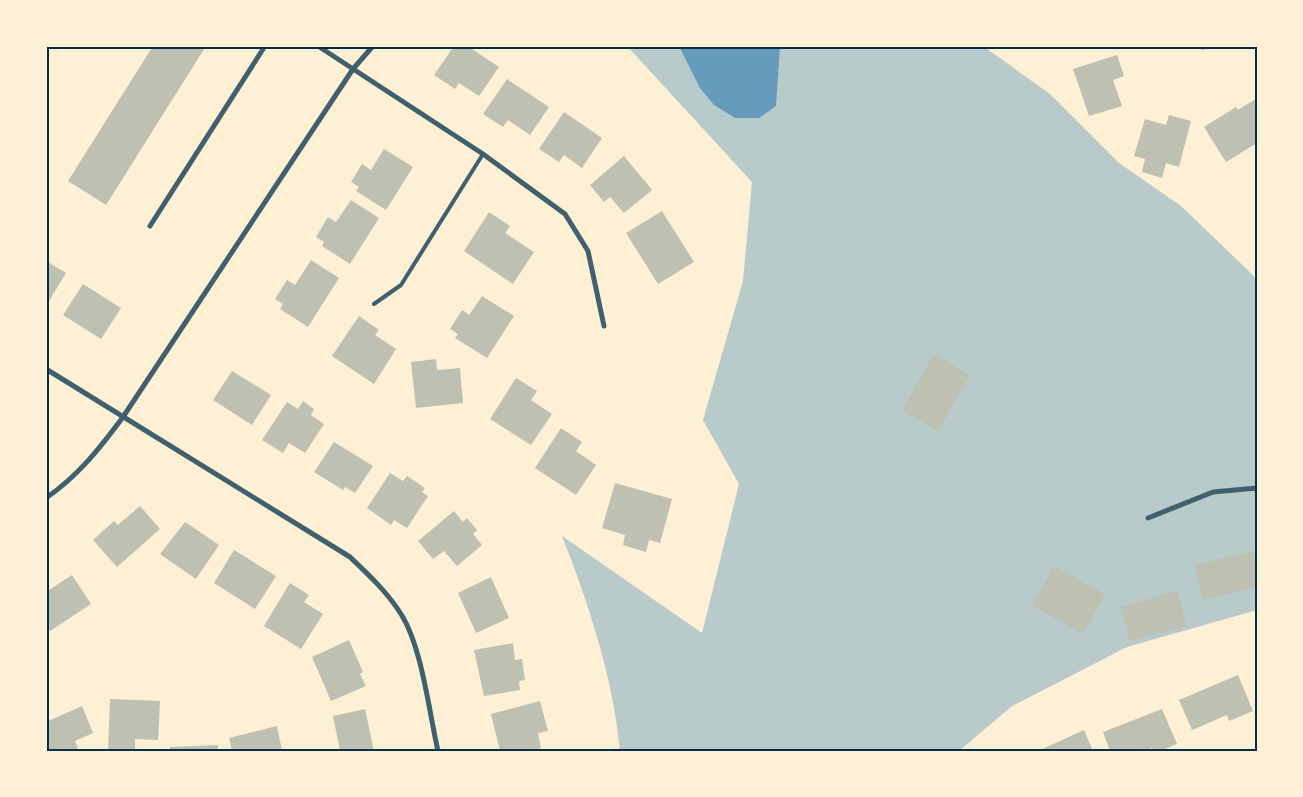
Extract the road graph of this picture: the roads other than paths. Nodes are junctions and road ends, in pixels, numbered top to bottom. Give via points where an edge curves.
1 (265, 46) edge
2 (318, 46) edge
3 (373, 46) edge
4 (353, 69) junction
5 (483, 154) junction
6 (150, 226) dead end
7 (374, 304) dead end
8 (604, 326) dead end
9 (46, 369) edge
10 (123, 417) junction
11 (1257, 488) edge
12 (46, 498) edge
13 (1148, 518) dead end
14 (438, 751) edge

1 - 6 street
2 - 4 street
3 - 4 street
4 - 5 street
4 - 10 street
5 - 7 lane via 401,285
5 - 8 street via 565,214 588,251
9 - 10 street
10 - 12 street via 94,457 63,487
10 - 14 street via 350,557 381,587 402,616 416,651
11 - 13 street via 1213,492

